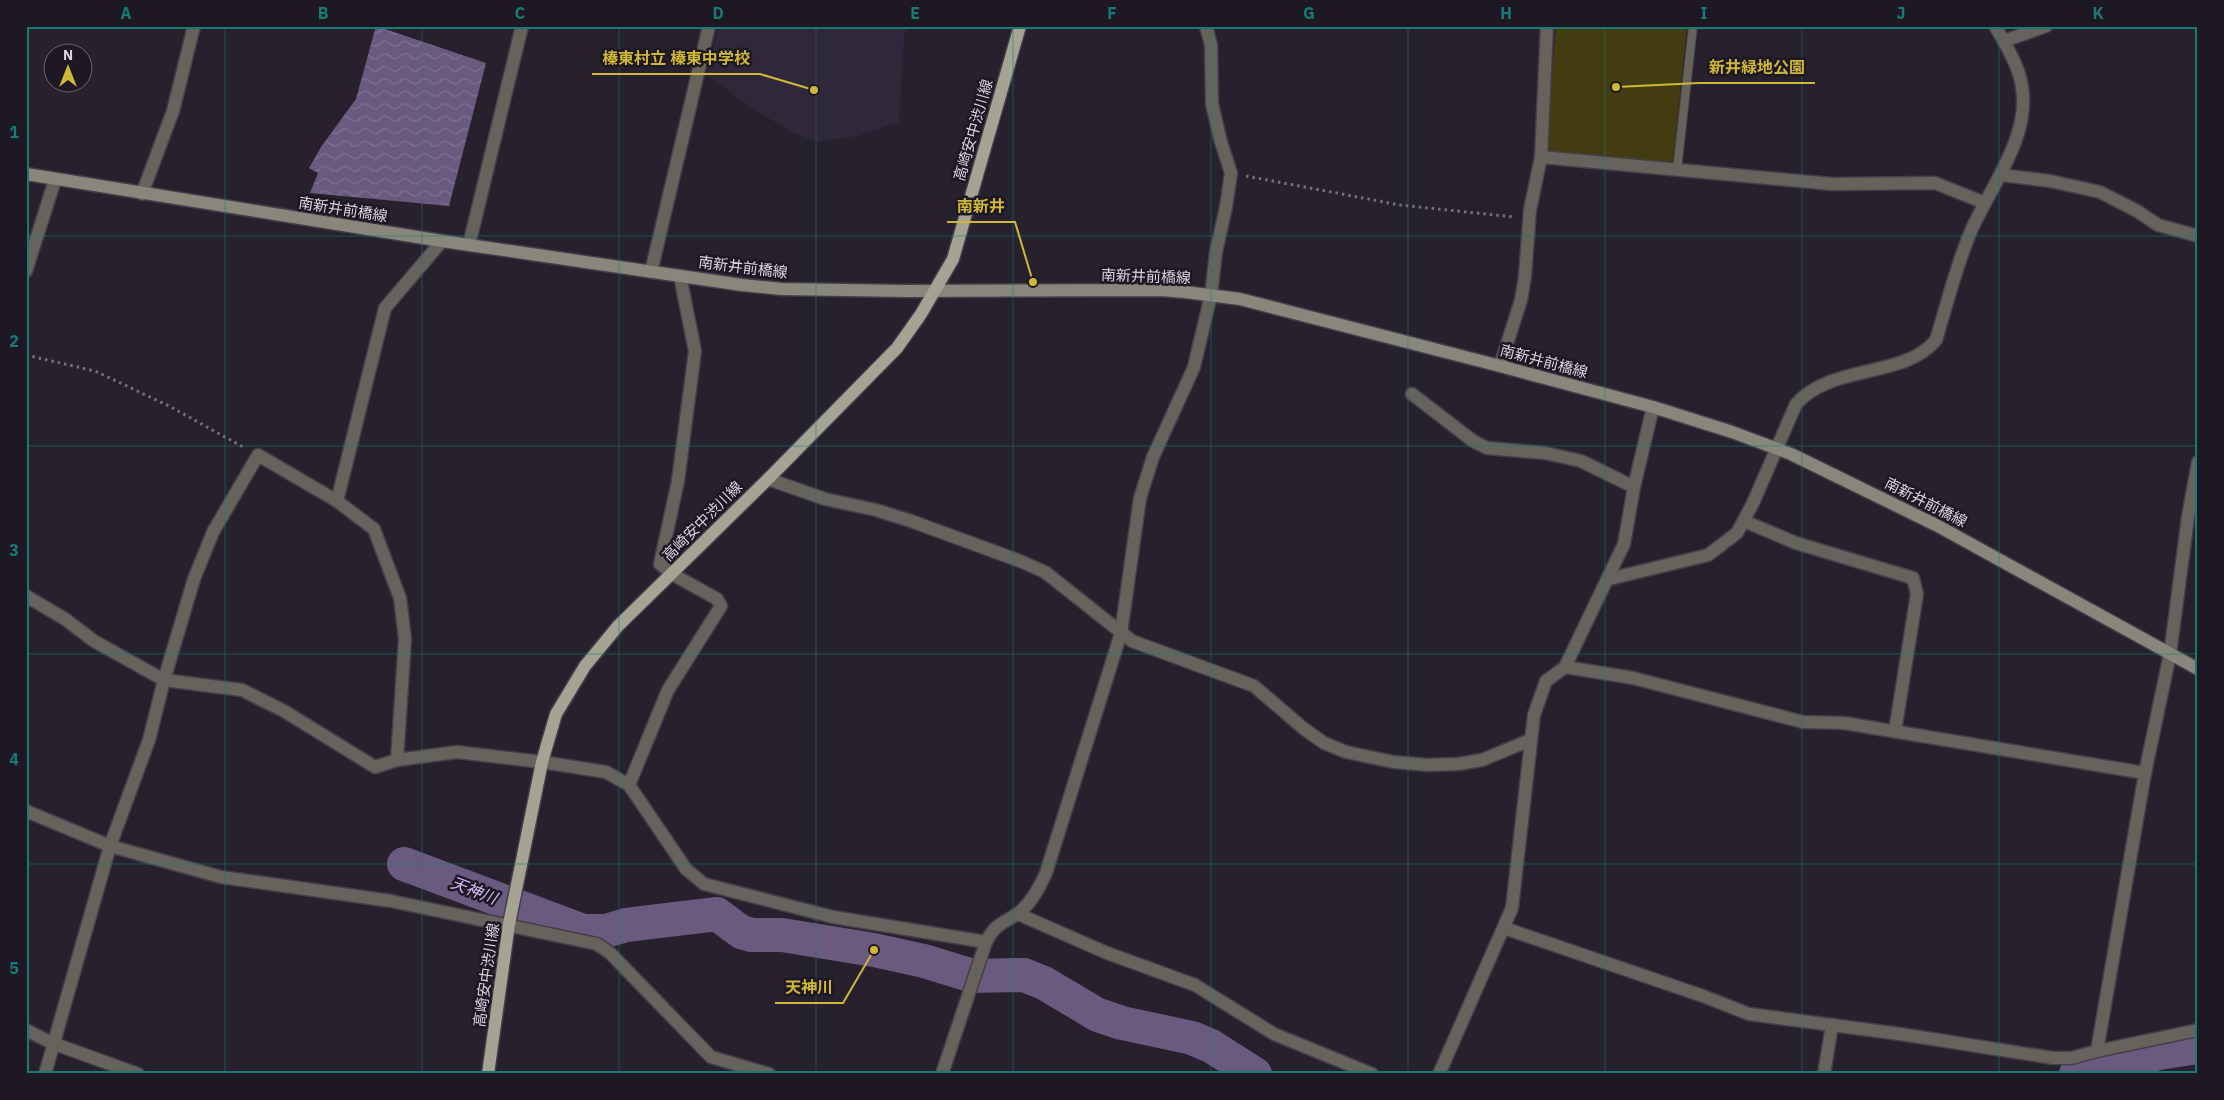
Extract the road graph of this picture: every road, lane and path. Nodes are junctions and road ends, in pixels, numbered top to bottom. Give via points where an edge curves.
1 (194, 26) edge
2 (522, 26) edge
3 (709, 26) edge
4 (1020, 26) edge
5 (1206, 26) edge
6 (1547, 26) edge
7 (1693, 26) edge
8 (1996, 26) edge
9 (2046, 26) edge
10 (2004, 41) junction
11 (1541, 157) junction
12 (1676, 170) junction
13 (1231, 173) junction
14 (26, 174) edge
15 (2001, 175) junction
16 (55, 180) junction
17 (142, 194) junction
18 (1984, 203) junction
19 (1529, 218) junction
20 (2198, 236) edge
21 (442, 241) junction
22 (469, 245) junction
23 (26, 271) edge
24 (651, 272) junction
25 (680, 276) junction
26 (936, 291) junction
27 (1211, 295) junction
28 (26, 355) edge
29 (1500, 366) junction
30 (1412, 394) dead end
31 (1653, 407) junction
32 (1777, 449) junction
33 (258, 455) junction
34 (2198, 462) edge
35 (768, 479) junction
36 (1634, 487) junction
37 (337, 501) junction
38 (1744, 521) junction
39 (672, 574) junction
40 (1608, 579) junction
41 (26, 596) edge
42 (1121, 633) junction
43 (2170, 654) junction
44 (1566, 667) junction
45 (2198, 669) edge
46 (164, 680) junction
47 (1895, 731) junction
48 (1530, 740) junction
49 (397, 760) junction
50 (542, 762) junction
51 (2145, 773) junction
52 (629, 785) junction
53 (26, 811) edge
54 (110, 846) junction
55 (1018, 914) junction
56 (510, 919) junction
57 (1504, 928) junction
58 (986, 942) junction
59 (1832, 1025) junction
60 (26, 1030) edge
61 (2198, 1030) edge
62 (52, 1043) junction
63 (2097, 1051) junction
64 (45, 1074) edge
65 (138, 1074) edge
66 (488, 1074) edge
67 (769, 1074) edge
68 (942, 1074) edge
69 (1372, 1074) edge
70 (1439, 1074) edge
71 (1824, 1074) edge

1 - 17 street via 173,111
2 - 22 street
3 - 24 street
4 - 26 main road, 高崎安中渋川線 via 953,259
5 - 13 street via 1211,44 1212,104
6 - 11 street
7 - 12 lane
8 - 10 street
9 - 10 street
10 - 15 street via 2019,74 2022,115 2017,137
11 - 12 street
11 - 19 street
12 - 18 street via 1832,184 1935,183
13 - 19 path via 1400,205
13 - 27 street
14 - 16 main road, 南新井前橋線
15 - 18 street
15 - 20 street via 2100,192 2158,225
16 - 17 main road, 南新井前橋線
16 - 23 street
17 - 21 main road, 南新井前橋線
18 - 32 street via 1960,261 1936,340 1927,351 1827,382 1806,394 1796,404
19 - 29 street via 1521,300
21 - 22 main road, 南新井前橋線
21 - 37 street via 385,308
22 - 24 main road, 南新井前橋線
24 - 25 main road, 南新井前橋線
25 - 26 main road, 南新井前橋線 via 782,289
25 - 39 street via 695,351 678,481 660,564
26 - 27 main road, 南新井前橋線 via 1160,290
26 - 35 main road, 高崎安中渋川線 via 897,348
27 - 29 main road, 南新井前橋線 via 1240,299
27 - 42 street via 1194,367 1145,477
28 - 33 path via 95,371 169,406
29 - 31 main road, 南新井前橋線
30 - 36 street via 1473,442 1487,448 1581,460
31 - 32 main road, 南新井前橋線
31 - 36 street
32 - 38 street
32 - 43 main road, 南新井前橋線 via 1938,526
33 - 37 street
33 - 46 street via 213,532 194,579
34 - 43 street
35 - 39 main road, 高崎安中渋川線
35 - 42 street via 825,499 902,518 1020,561 1045,572
36 - 40 street via 1624,544
37 - 49 street via 374,529 400,598 405,639
38 - 40 street via 1737,533 1708,554
38 - 47 street via 1796,544 1913,578 1916,594
39 - 50 main road, 高崎安中渋川線 via 618,626 585,666 556,714
39 - 52 street via 716,599 721,606 668,690
40 - 44 street
41 - 46 street via 65,619 94,642
42 - 48 street via 1254,686 1303,728 1324,743 1346,752 1394,762 1458,764 1482,760
42 - 55 street via 1046,872 1030,901
43 - 45 main road, 南新井前橋線
43 - 51 street
44 - 47 street via 1633,678 1803,722 1844,723
44 - 48 street via 1546,681 1534,715
46 - 49 street via 242,690 284,711 375,767
46 - 54 street via 149,740
47 - 51 street
48 - 57 street via 1512,908
49 - 50 street via 457,752
50 - 52 street via 606,772
50 - 56 main road, 高崎安中渋川線
51 - 63 street
52 - 58 street via 686,870 704,884 833,917
53 - 54 street
54 - 56 street via 221,877
54 - 62 street
55 - 58 street via 999,924
55 - 69 street via 1107,953 1195,985 1274,1034
56 - 66 main road, 高崎安中渋川線
56 - 67 street via 597,944 610,953 711,1058
57 - 59 street via 1749,1014
57 - 70 street
58 - 68 street
59 - 63 street via 2053,1058 2072,1058
59 - 71 street
60 - 62 street
61 - 63 street
62 - 64 street
62 - 65 street

